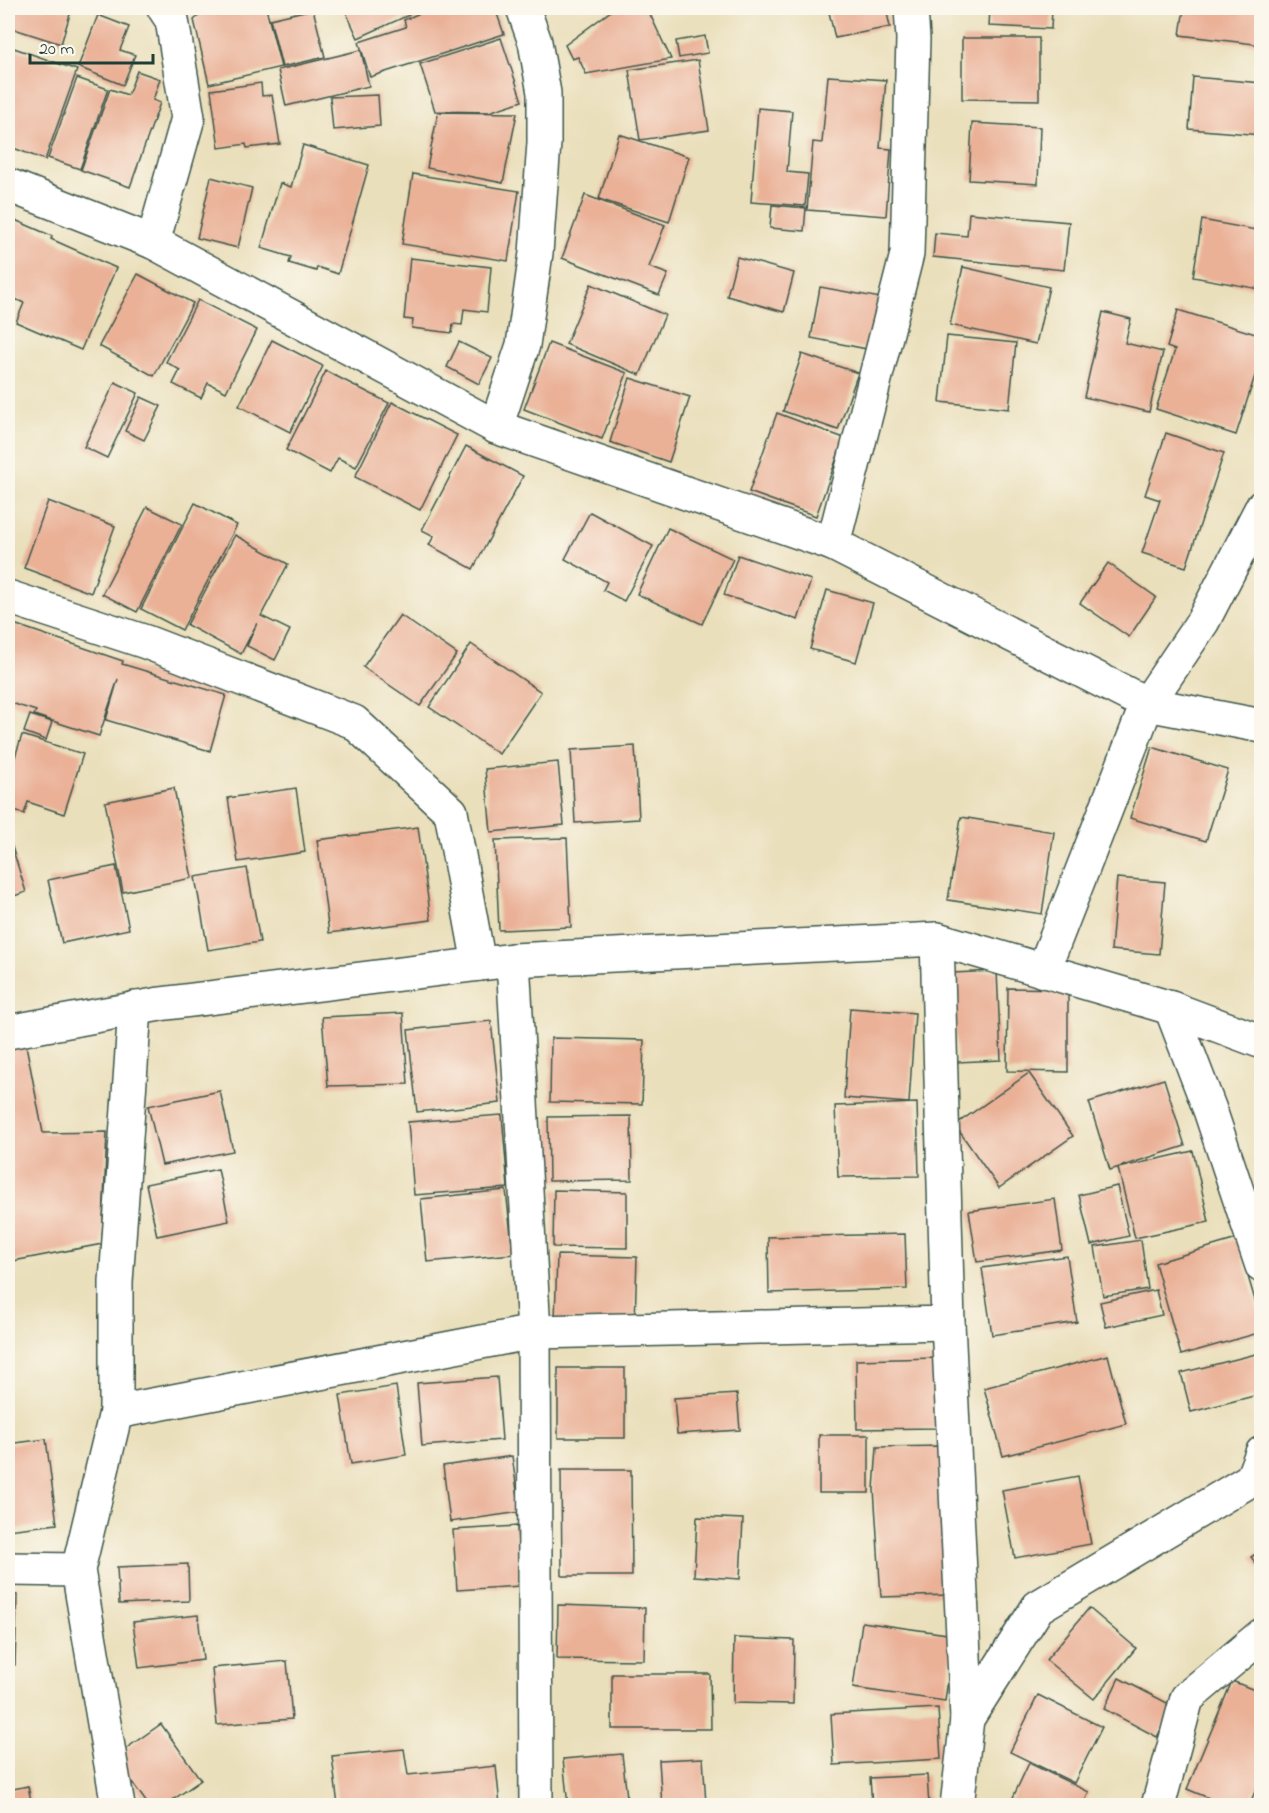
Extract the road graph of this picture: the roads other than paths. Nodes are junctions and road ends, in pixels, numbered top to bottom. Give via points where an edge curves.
1 (164, 8) edge
2 (523, 8) edge
3 (911, 8) edge
4 (8, 185) edge
5 (153, 242) junction
6 (496, 427) junction
7 (1262, 507) edge
8 (833, 544) junction
9 (8, 597) edge
10 (1147, 704) junction
11 (1262, 726) edge
12 (937, 939) junction
13 (513, 960) junction
14 (479, 964) junction
15 (1043, 971) junction
16 (135, 1008) junction
17 (1171, 1008) junction
18 (8, 1032) edge
19 (1262, 1042) edge
20 (1262, 1266) edge
21 (948, 1323) junction
22 (534, 1332) junction
23 (116, 1412) junction
24 (1258, 1471) edge
25 (8, 1569) edge
26 (78, 1570) junction
27 (1262, 1635) edge
28 (967, 1719) junction
29 (118, 1806) edge
30 (536, 1806) edge
31 (957, 1806) edge
32 (1158, 1806) edge

1 - 5 street via 172,20 188,118
2 - 6 street via 535,42 544,93 544,143 536,253 523,345
3 - 8 street via 914,39 907,254
4 - 5 street
5 - 6 street
6 - 8 street
7 - 10 street via 1203,621
8 - 10 street
9 - 14 street via 146,642 354,723 451,812
10 - 11 street
10 - 15 street
12 - 13 street
12 - 15 street
12 - 21 street
13 - 14 street
13 - 22 street
14 - 16 street
15 - 17 street
16 - 18 street
16 - 23 street via 116,1282
17 - 19 street
17 - 20 street
21 - 22 street
21 - 28 street
22 - 23 street
22 - 30 street
23 - 26 street
24 - 28 street via 1038,1607
25 - 26 street
26 - 29 street
27 - 32 street via 1187,1698
28 - 31 street

